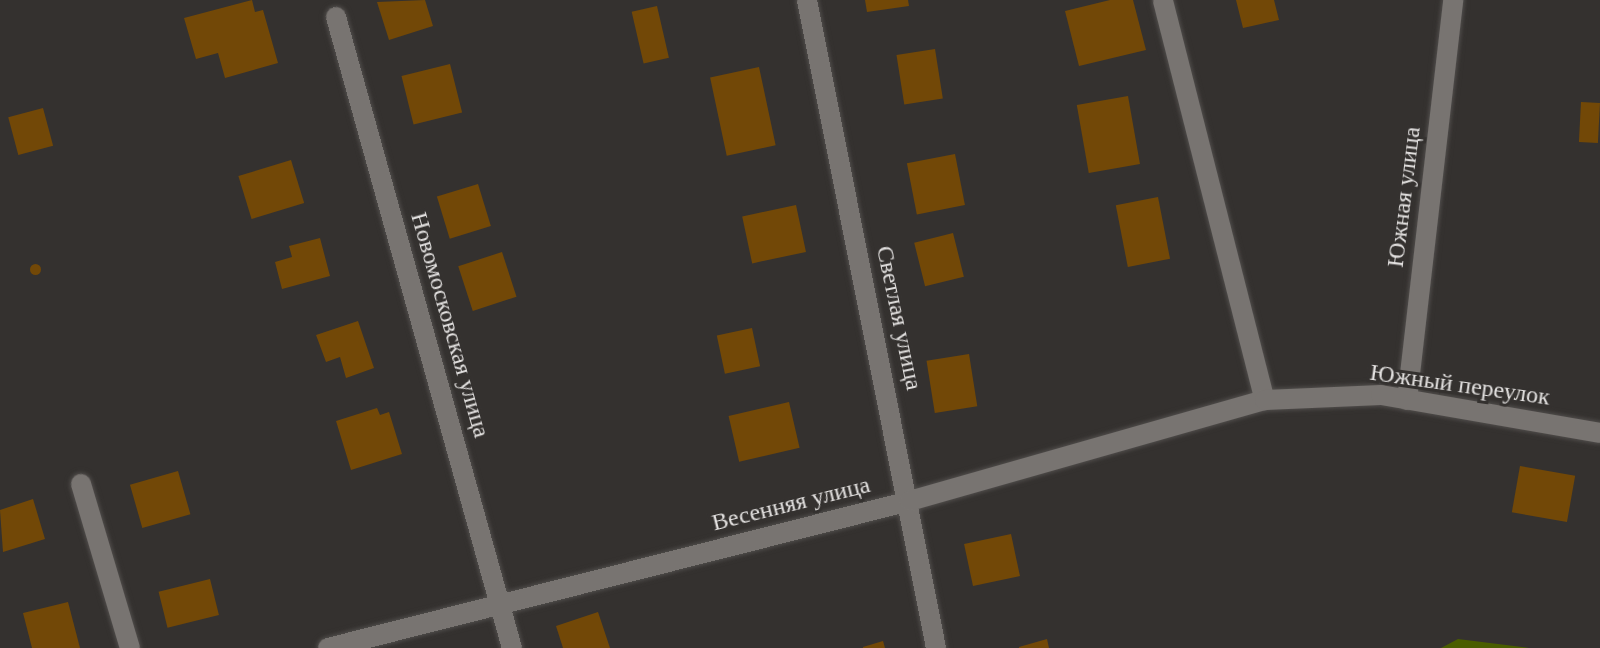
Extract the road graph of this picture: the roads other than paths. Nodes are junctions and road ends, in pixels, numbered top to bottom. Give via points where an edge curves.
1 (807, 0) edge
2 (1453, 0) edge
3 (1163, 1) edge
4 (336, 17) dead end
5 (1265, 400) junction
6 (1407, 400) junction
7 (1600, 433) edge
8 (81, 484) dead end
9 (910, 501) junction
10 (501, 606) junction
11 (130, 648) edge
12 (328, 648) edge
13 (512, 648) edge
14 (936, 648) edge

1 - 9 street, Светлая улица
2 - 6 street, Южная улица
3 - 5 street
4 - 10 street, Новомосковская улица
5 - 6 street, Южный переулок via 1381,395
5 - 9 street, Весенняя улица
6 - 7 street, Южный переулок
8 - 11 street
9 - 10 street, Весенняя улица
9 - 14 street, Светлая улица
10 - 12 street, Весенняя улица
10 - 13 street, Новомосковская улица

